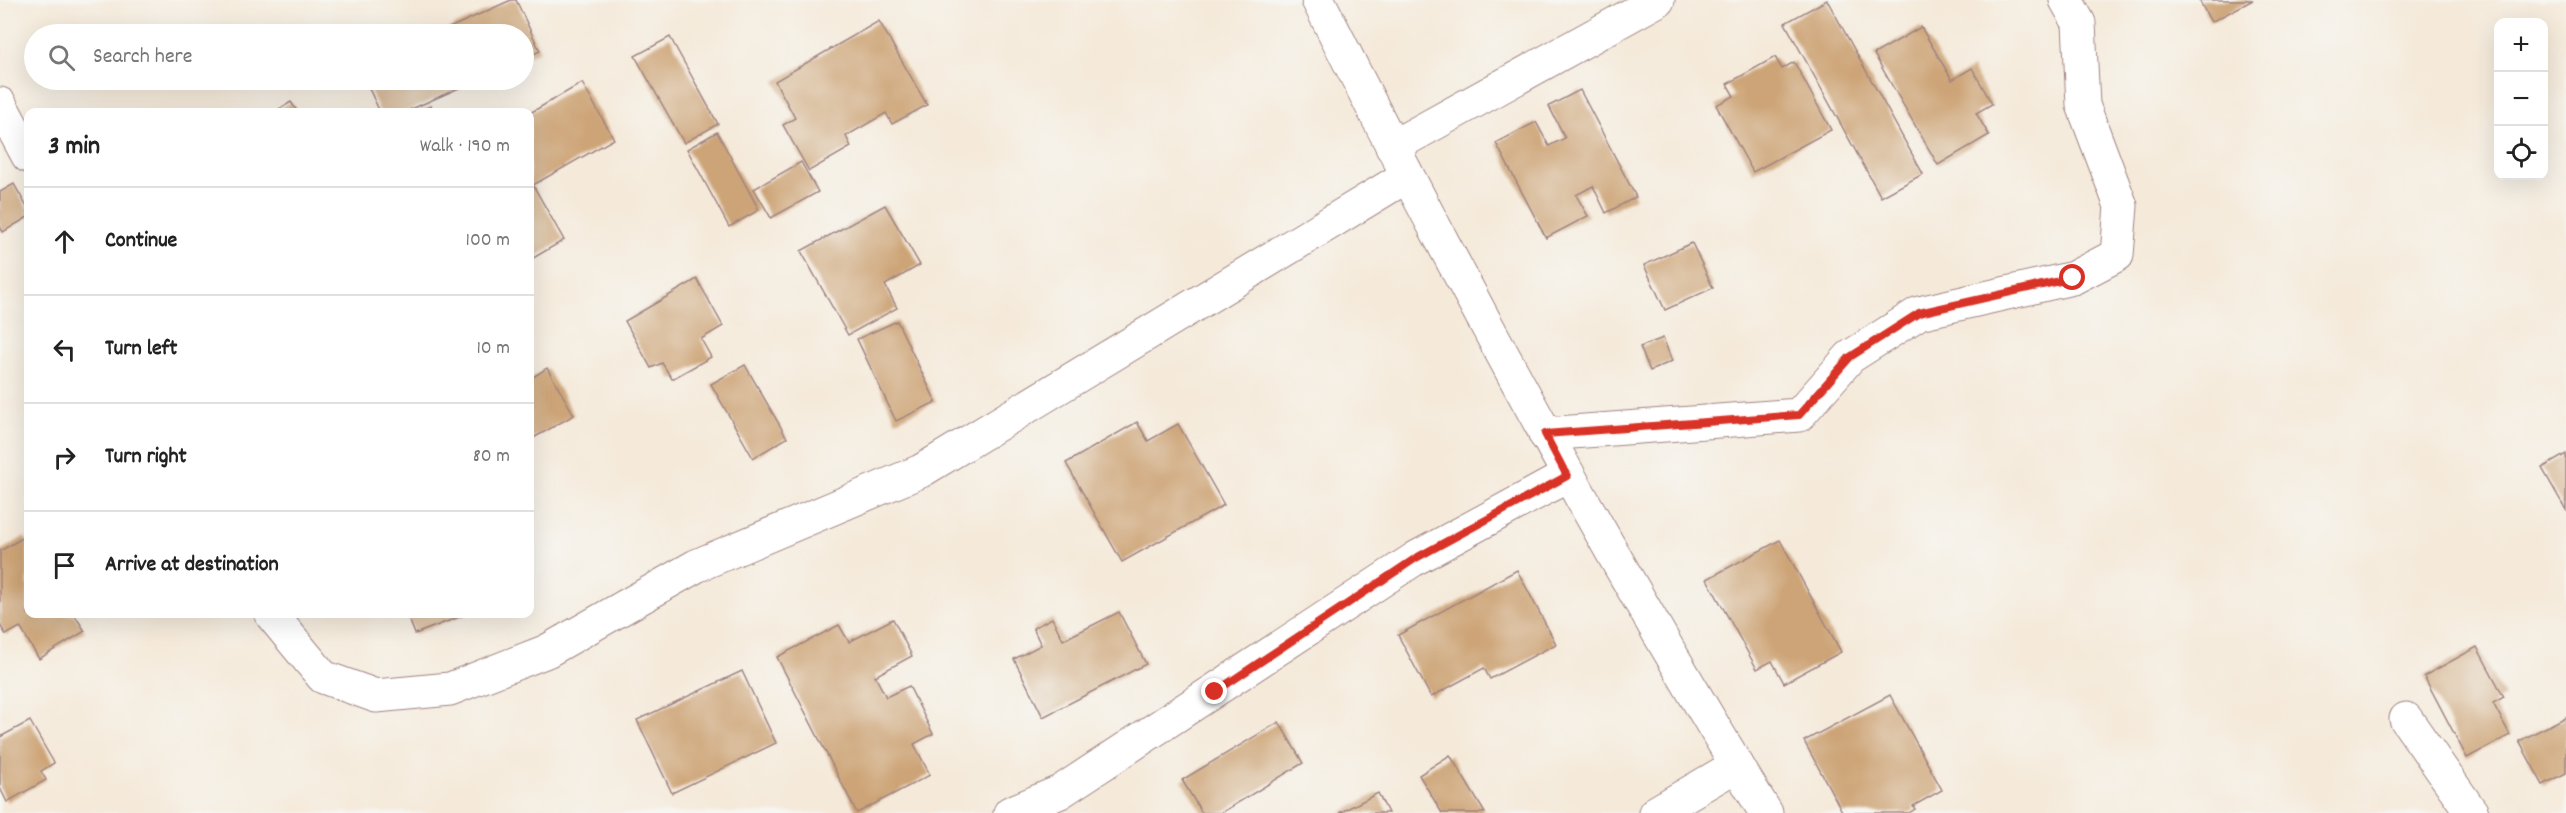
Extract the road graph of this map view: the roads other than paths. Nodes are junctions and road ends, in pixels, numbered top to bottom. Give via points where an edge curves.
1 (1318, 0) edge
2 (1658, 0) edge
3 (2066, 0) edge
4 (0, 104) edge
5 (1392, 147) junction
6 (24, 149) edge
7 (1407, 176) junction
8 (1545, 434) junction
9 (1567, 476) junction
10 (274, 618) edge
11 (2406, 719) dead end
12 (1737, 765) junction
13 (1010, 813) edge
14 (1655, 813) edge
15 (1767, 813) edge
16 (2472, 813) edge

1 - 5 street
2 - 5 street
3 - 8 street via 2079,23 2083,105 2121,206 2117,255 2073,278 1919,313 1850,357 1799,415
4 - 6 street
5 - 7 street
7 - 8 street
7 - 10 street via 921,471 696,566 547,651 450,689 376,696 323,677
8 - 9 street
9 - 12 street
9 - 13 street via 1416,558 1060,792
11 - 16 street
12 - 14 street
12 - 15 street

